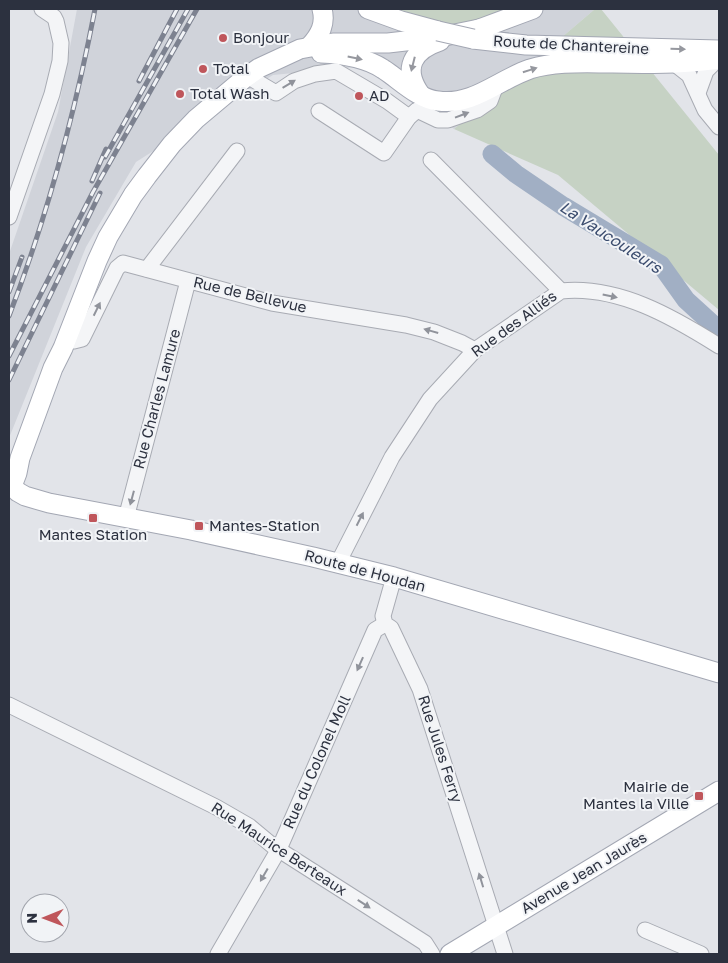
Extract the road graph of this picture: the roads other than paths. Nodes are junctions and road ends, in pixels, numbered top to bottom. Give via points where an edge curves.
1 (322, 9) edge
2 (368, 9) edge
3 (534, 9) edge
4 (45, 10) edge
5 (478, 33) junction
6 (310, 46) junction
7 (718, 56) edge
8 (675, 64) junction
9 (252, 76) junction
10 (698, 94) junction
11 (415, 107) junction
12 (319, 111) dead end
13 (719, 127) edge
14 (237, 151) dead end
15 (430, 160) dead end
16 (9, 217) edge
17 (147, 269) junction
18 (188, 281) junction
19 (562, 291) junction
20 (65, 343) junction
21 (719, 346) edge
22 (475, 350) junction
23 (13, 482) edge
24 (126, 518) junction
25 (338, 563) junction
26 (394, 577) junction
27 (385, 624) junction
28 (719, 674) edge
29 (9, 705) edge
30 (719, 792) edge
31 (279, 849) junction
32 (496, 926) junction
33 (645, 930) dead end
34 (218, 954) edge
35 (432, 954) edge
36 (450, 954) edge
37 (505, 954) edge
38 (701, 954) edge

1 - 6 main road via 323,25
2 - 5 main road, Route de Chantereine, bridge via 438,31
3 - 5 main road
4 - 16 street via 56,21 61,43 60,61 52,94
5 - 6 main road
5 -> 7 main road, Route de Chantereine via 511,44
5 -> 11 main road via 429,45 418,52 411,71
6 - 9 main road via 284,55
7 - 8 main road
7 - 10 street via 706,71
8 - 10 street via 689,75
11 -> 8 main road via 433,101 458,101 476,96 528,70 561,64
9 -> 11 street via 276,93 294,81 336,71 373,92
9 -> 11 main road via 304,56 329,54 359,58 376,65
9 - 20 main road via 196,118 133,195 97,260
10 - 13 street via 705,110
11 - 12 street via 384,153
14 - 17 street
15 - 19 street, Rue des Alliés
17 - 18 street, Rue de Bellevue
20 -> 17 street, Rue de Bellevue via 82,338 117,268 123,263
22 -> 18 street, Rue de Bellevue via 462,342 406,325 272,303
18 -> 24 street, Rue Charles Lamure
19 -> 21 street via 588,291 647,306
19 - 22 street, Rue des Alliés
20 - 23 main road
25 -> 22 street, Rue des Alliés via 392,456 430,399
23 - 24 main road, Route de Houdan via 18,492 34,499
24 - 25 main road, Route de Houdan
25 - 26 main road, Route de Houdan
26 - 27 street via 383,616
26 - 28 main road, Route de Houdan
27 -> 31 street, Rue du Colonel Moll via 375,630
32 -> 27 street, Rue Jules Ferry via 420,689 391,628
29 - 31 street, Rue Maurice Berteaux via 216,807
30 - 32 main road, Avenue Jean Jaurès
31 -> 34 street, Rue du Colonel Moll
31 -> 35 street, Rue Maurice Berteaux via 425,943
32 - 36 main road, Avenue Jean Jaurès
32 - 37 street, Rue Jules Ferry
33 - 38 street

